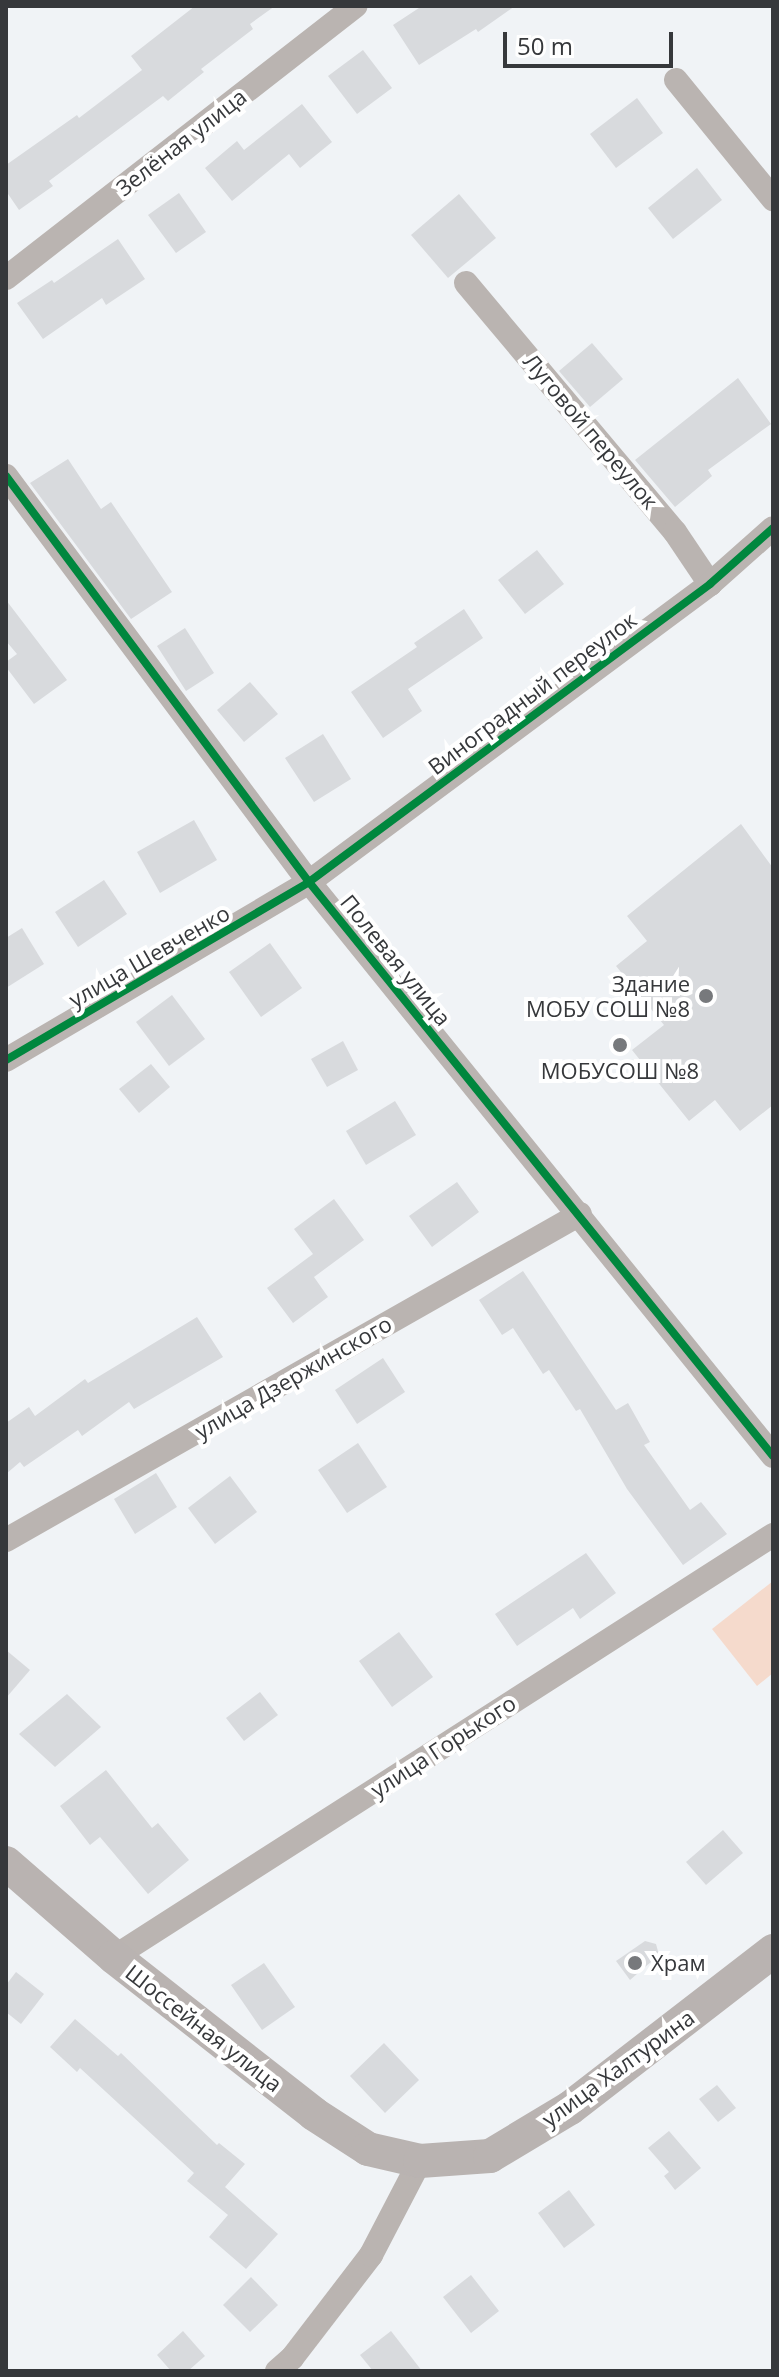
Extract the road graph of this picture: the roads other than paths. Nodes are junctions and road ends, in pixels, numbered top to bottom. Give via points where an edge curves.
1 (356, 6) edge
2 (676, 80) dead end
3 (773, 199) edge
4 (6, 278) edge
5 (466, 283) dead end
6 (6, 476) edge
7 (773, 528) edge
8 (710, 584) junction
9 (309, 882) junction
10 (6, 1060) edge
11 (580, 1214) junction
12 (773, 1456) edge
13 (773, 1535) edge
14 (6, 1540) edge
15 (6, 1863) edge
16 (773, 1951) edge
17 (114, 1957) junction
18 (420, 2161) junction
19 (277, 2371) edge

1 - 4 street, Зелёная улица
2 - 3 street
5 - 8 street, Луговой переулок via 675,532
6 - 9 street, Полевая улица
7 - 8 street, Виноградный переулок
8 - 9 street, Виноградный переулок
9 - 10 street, улица Шевченко
9 - 11 street, Полевая улица
11 - 12 street, Полевая улица
11 - 14 street, улица Дзержинского
13 - 17 street, улица Горького
15 - 17 main road, Шоссейная улица
16 - 18 main road, улица Халтурина via 570,2108 490,2156
17 - 18 main road, Шоссейная улица via 314,2114 368,2149
18 - 19 street via 371,2255

